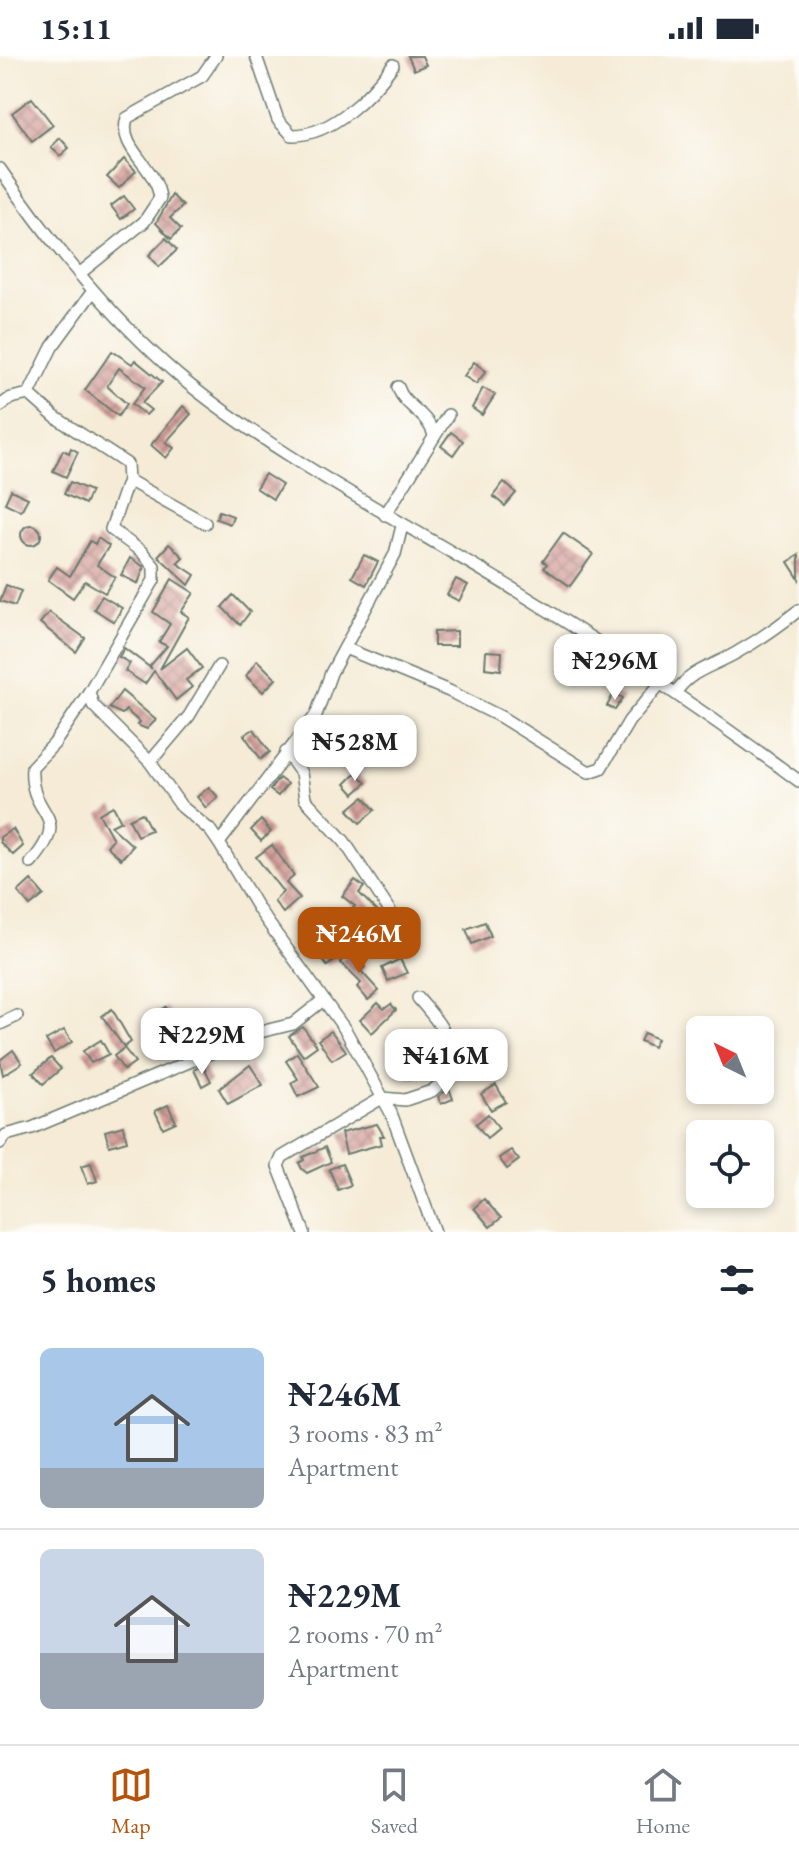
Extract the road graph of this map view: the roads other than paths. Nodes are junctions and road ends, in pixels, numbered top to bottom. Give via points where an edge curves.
1 (216, 56) edge
2 (256, 56) edge
3 (393, 65) dead end
4 (0, 169) edge
5 (79, 274) junction
6 (93, 291) junction
7 (398, 387) dead end
8 (29, 394) junction
9 (0, 406) edge
10 (448, 415) dead end
11 (434, 435) junction
12 (128, 480) junction
13 (385, 515) junction
14 (205, 523) dead end
15 (402, 526) junction
16 (799, 610) edge
17 (347, 649) junction
18 (219, 666) dead end
19 (660, 684) junction
20 (89, 692) junction
21 (675, 693) junction
22 (286, 752) junction
23 (150, 762) junction
24 (799, 781) edge
25 (219, 843) junction
26 (31, 863) dead end
27 (397, 922) dead end
28 (418, 998) dead end
29 (322, 1001) junction
30 (17, 1016) dead end
31 (0, 1024) edge
32 (382, 1098) junction
33 (0, 1143) edge
34 (304, 1232) edge
35 (435, 1232) edge

1 - 5 street via 202,76 127,118 123,128 131,148 158,181 160,198 144,222
2 - 3 street via 278,120 292,135 307,135 342,115 372,94
4 - 5 street
5 - 6 street
6 - 8 street via 52,347
6 - 13 street via 189,384 270,444
7 - 11 street via 422,412
8 - 9 street
8 - 12 street via 127,464
10 - 11 street
11 - 13 street
12 - 14 street
12 - 20 street via 111,529 154,566 154,580
13 - 15 street
15 - 17 street via 395,554
15 - 19 street via 542,606
16 - 21 street via 764,637 702,667
17 - 19 street via 462,697 589,772 601,768 629,721
17 - 22 street via 331,673 316,715
18 - 23 street via 189,716
19 - 21 street
20 - 23 street via 93,705
20 - 26 street via 32,767 31,780 52,835
21 - 24 street
22 - 25 street
22 - 27 street via 301,773 305,799 344,841
23 - 25 street via 181,806
25 - 29 street
28 - 32 street via 444,1027 453,1055 451,1074 432,1091 405,1100
29 - 32 street via 346,1031
29 - 33 street via 293,1024 260,1032 6,1135
30 - 31 street
32 - 34 street via 282,1157 278,1166
32 - 35 street

